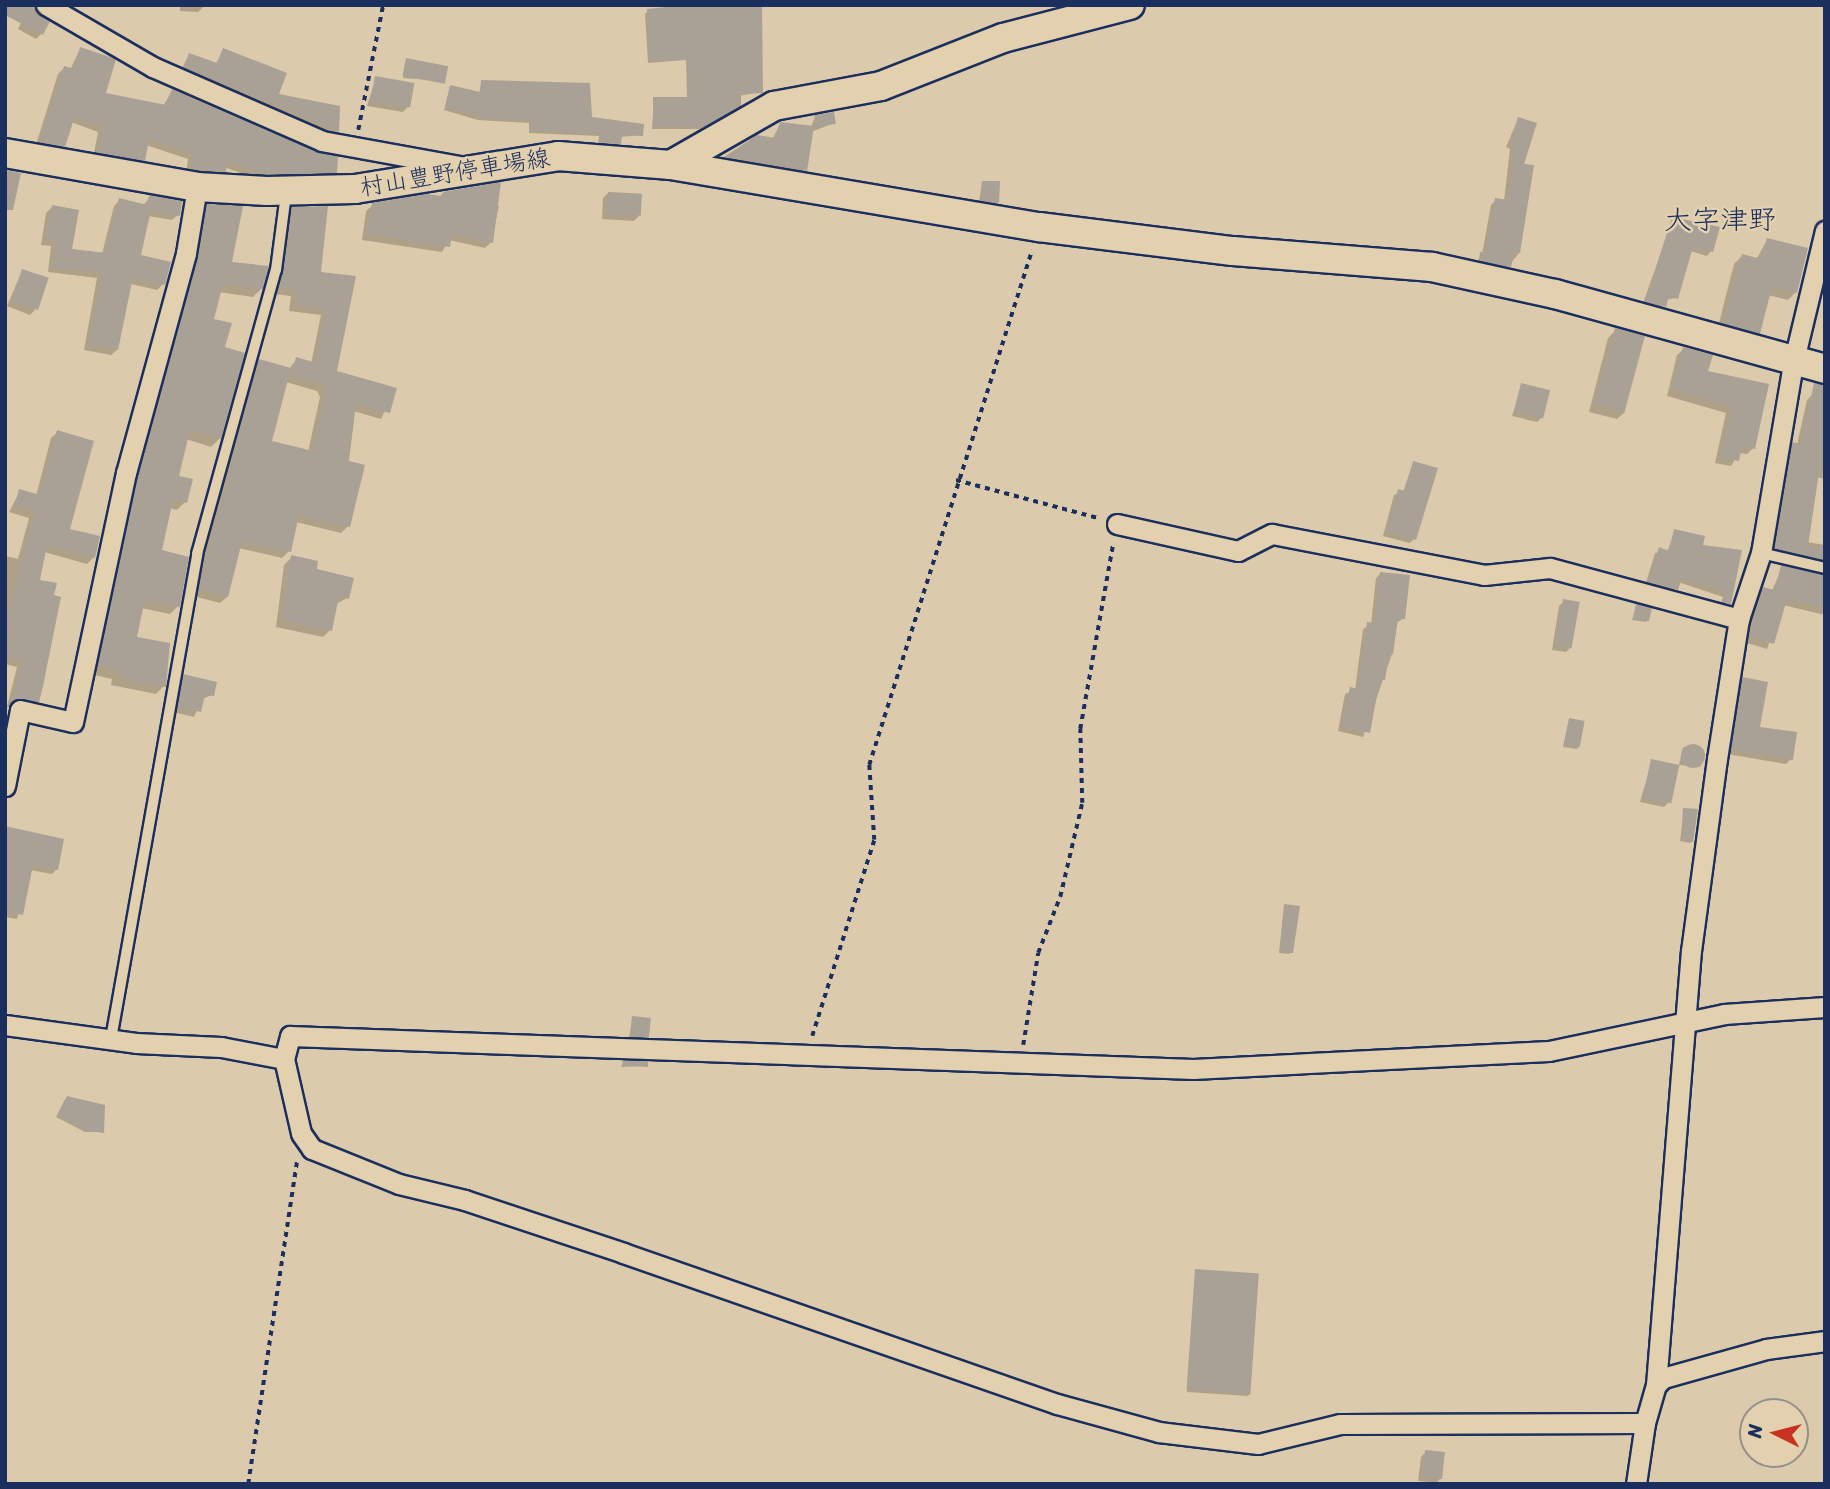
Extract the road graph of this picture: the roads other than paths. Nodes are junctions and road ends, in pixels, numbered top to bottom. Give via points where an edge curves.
1 (46, 5) edge
2 (1130, 5) edge
3 (5, 153) edge
4 (671, 165) junction
5 (474, 169) junction
6 (197, 187) junction
7 (287, 191) junction
8 (1825, 231) edge
9 (1793, 364) junction
10 (1825, 369) edge
11 (1117, 524) road end
12 (1761, 553) junction
13 (1825, 568) edge
14 (1739, 619) junction
15 (13, 707) edge
16 (5, 786) edge
17 (1825, 1007) edge
18 (1686, 1021) junction
19 (5, 1026) edge
20 (111, 1039) junction
21 (284, 1059) junction
22 (1825, 1341) edge
23 (1656, 1385) junction
24 (1645, 1423) junction
25 (1636, 1484) edge

1 - 5 street via 153,67 322,141
2 - 4 street via 1003,38 881,86 774,106
3 - 6 street, 村山豊野停車場線
4 - 5 street, 村山豊野停車場線 via 558,156
4 - 9 street, 村山豊野停車場線 via 1039,228 1233,251 1432,267 1555,294
5 - 7 street, 村山豊野停車場線 via 355,189
6 - 7 street, 村山豊野停車場線
6 - 15 street via 186,253 126,473 73,723
7 - 20 lane via 276,270 197,554
8 - 9 street
9 - 10 street, 村山豊野停車場線
9 - 12 street
11 - 14 street via 1238,551 1272,534 1484,575 1550,568
12 - 13 lane
12 - 14 street
14 - 18 street via 1693,937
15 - 16 street
17 - 18 street
18 - 21 street via 1549,1051 1193,1069 290,1036
18 - 23 street
19 - 20 street
20 - 21 street via 222,1047
21 - 24 street via 301,1133 312,1149 399,1184 466,1200 908,1355 1158,1432 1258,1444 1340,1424
22 - 23 street via 1707,1364 1663,1378
23 - 24 street
24 - 25 street

